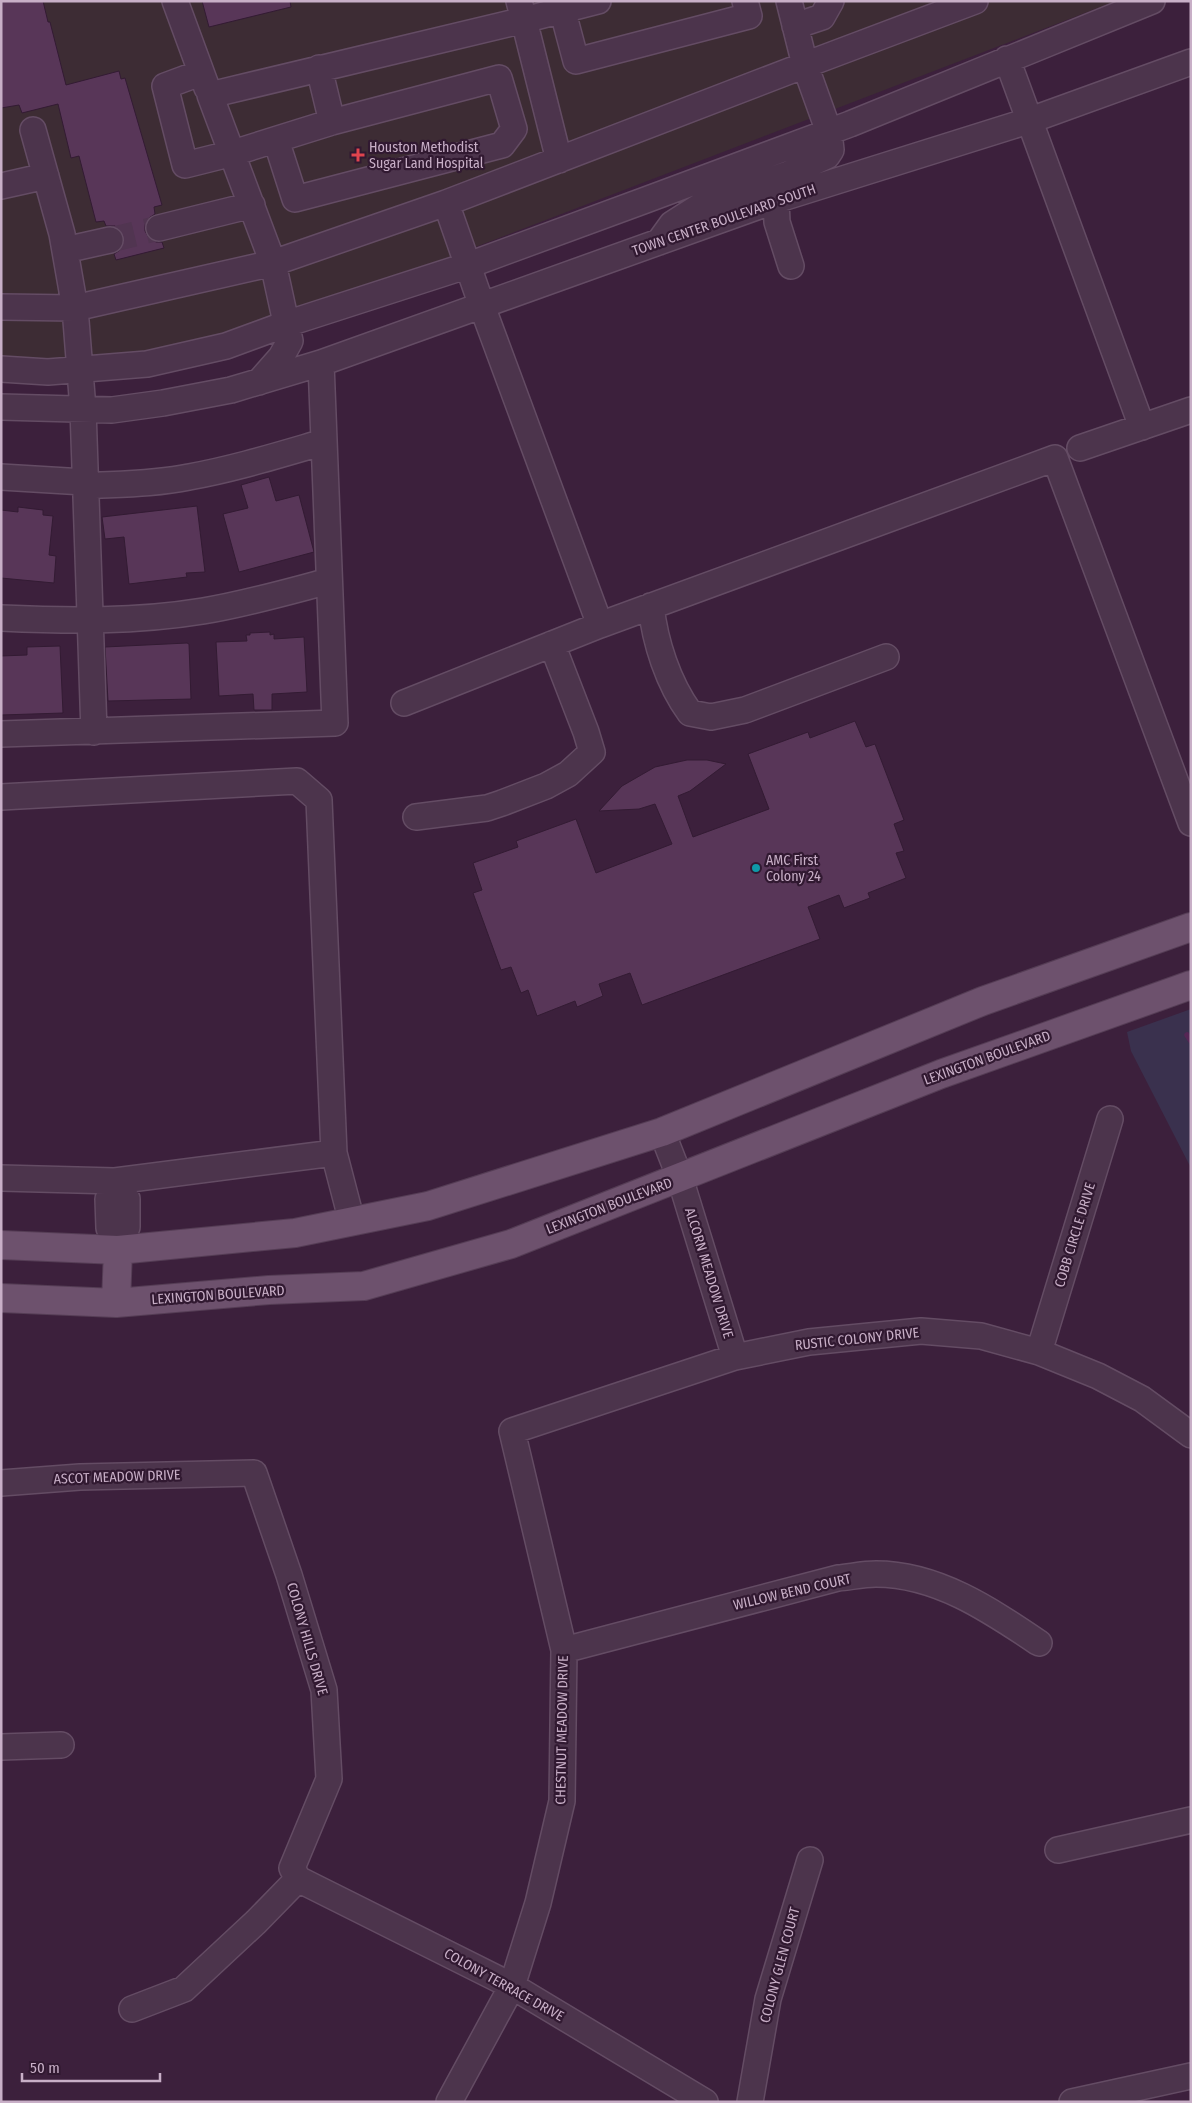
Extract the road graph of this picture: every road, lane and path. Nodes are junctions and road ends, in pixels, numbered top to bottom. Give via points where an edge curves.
1 (174, 1) edge
2 (598, 1) edge
3 (745, 1) edge
4 (789, 1) edge
5 (831, 1) edge
6 (975, 1) edge
7 (1152, 1) edge
8 (561, 6) edge
9 (521, 11) edge
10 (795, 26) junction
11 (1007, 59) junction
12 (1191, 62) edge
13 (805, 66) junction
14 (319, 68) junction
15 (200, 73) junction
16 (210, 95) junction
17 (1028, 121) junction
18 (332, 122) junction
19 (33, 130) dead end
20 (829, 132) junction
21 (276, 140) junction
22 (233, 152) junction
23 (559, 160) junction
24 (46, 176) junction
25 (1, 186) edge
26 (776, 200) junction
27 (446, 203) junction
28 (252, 205) junction
29 (159, 228) tunnel mouth
30 (110, 240) tunnel mouth
31 (659, 242) junction
32 (66, 250) junction
33 (273, 263) junction
34 (469, 265) junction
35 (791, 266) dead end
36 (1, 306) edge
37 (482, 306) junction
38 (75, 308) junction
39 (286, 324) junction
40 (321, 363) junction
41 (1, 369) edge
42 (80, 371) junction
43 (259, 382) junction
44 (1, 407) edge
45 (83, 409) junction
46 (1191, 410) edge
47 (1142, 427) junction
48 (324, 442) junction
49 (1080, 448) dead end
50 (1, 476) edge
51 (85, 484) junction
52 (329, 581) junction
53 (651, 606) junction
54 (1, 618) edge
55 (90, 620) junction
56 (600, 625) junction
57 (552, 644) junction
58 (886, 657) dead end
59 (404, 703) dead end
60 (94, 732) junction
61 (1, 734) edge
62 (1, 797) edge
63 (416, 817) dead end
64 (1191, 823) edge
65 (1191, 928) edge
66 (1191, 985) edge
67 (1110, 1119) dead end
68 (662, 1132) junction
69 (334, 1153) junction
70 (1, 1178) edge
71 (680, 1178) junction
72 (115, 1184) junction
73 (352, 1222) junction
74 (117, 1243) junction
75 (1, 1245) edge
76 (1, 1298) edge
77 (116, 1303) junction
78 (1039, 1352) junction
79 (735, 1357) junction
80 (512, 1431) joint
81 (1191, 1435) edge
82 (232, 1473) joint
83 (1, 1483) edge
84 (1039, 1643) dead end
85 (564, 1650) junction
86 (61, 1745) dead end
87 (1, 1747) edge
88 (1191, 1820) edge
89 (1058, 1850) dead end
90 (810, 1860) dead end
91 (298, 1879) junction
92 (512, 1986) junction
93 (132, 2009) dead end
94 (1191, 2076) edge
95 (450, 2102) edge
96 (704, 2102) edge
97 (750, 2102) edge
98 (1072, 2102) edge

1 - 15 street
2 - 8 street
3 - 8 street via 749,16 576,61
4 - 10 street
5 - 10 street via 822,16
6 - 13 street
7 - 11 street
8 - 9 street
9 - 14 street
9 - 23 street
10 - 13 street
11 - 17 street
11 - 20 street
12 - 17 street, TOWN CENTER BOULEVARD SOUTH
13 - 20 street
13 - 23 street
14 - 16 street
14 - 18 street
15 - 16 street
15 - 22 street via 165,86 185,165
16 - 22 street
17 - 26 street, TOWN CENTER BOULEVARD SOUTH
17 - 47 street
18 - 21 street
18 - 21 street via 499,78 514,128 502,145 294,199
19 - 24 street
20 - 31 street via 831,150 827,156 788,174 705,203 672,224
20 - 34 street
21 - 22 street
22 - 28 street
23 - 27 street
24 - 25 street
24 - 32 street
26 - 31 street, TOWN CENTER BOULEVARD SOUTH
26 - 35 street via 777,222
27 - 33 street
27 - 34 street
28 - 29 street
28 - 33 street
30 - 32 street
31 - 37 street, TOWN CENTER BOULEVARD SOUTH
32 - 38 street
33 - 38 street
33 - 39 street
34 - 37 street
34 - 39 street
36 - 38 street
37 - 40 street, TOWN CENTER BOULEVARD SOUTH
37 - 56 street
38 - 42 street
39 - 42 street via 226,346 147,364
39 - 43 street via 290,341 282,357
40 - 43 street, TOWN CENTER BOULEVARD SOUTH
40 - 48 street
41 - 42 street
42 - 45 street
43 - 45 street, TOWN CENTER BOULEVARD SOUTH via 162,403 112,410
44 - 45 street, TOWN CENTER BOULEVARD SOUTH
45 - 51 street
46 - 47 street
47 - 49 street
48 - 51 street via 187,478
48 - 52 street
50 - 51 street
51 - 55 street
52 - 55 street via 202,611
52 - 60 street via 335,722
53 - 56 street
53 - 58 street via 654,629 678,696 690,712 710,717 746,710
53 - 64 street via 1055,458
54 - 55 street
55 - 60 street
56 - 57 street
57 - 59 street
57 - 63 street via 592,752 568,774 495,806
60 - 61 street
62 - 69 street via 297,781 319,800
65 - 68 main road via 983,1001
66 - 71 main road, LEXINGTON BOULEVARD via 941,1074
67 - 78 street, COBB CIRCLE DRIVE
68 - 71 street, ALCORN MEADOW DRIVE
68 - 73 main road via 428,1206
69 - 72 street
69 - 73 street
70 - 72 street
71 - 77 main road, LEXINGTON BOULEVARD via 512,1244 364,1286 269,1290
71 - 79 street, ALCORN MEADOW DRIVE
72 - 74 street via 127,1199 127,1227
73 - 74 main road via 295,1233
74 - 75 main road
74 - 77 main road
76 - 77 main road, LEXINGTON BOULEVARD
78 - 79 street, RUSTIC COLONY DRIVE via 981,1336 922,1332 809,1342
78 - 81 street, RUSTIC COLONY DRIVE via 1098,1376 1142,1399
79 - 80 street, RUSTIC COLONY DRIVE
80 - 85 street, CHESTNUT MEADOW DRIVE
82 - 83 street, ASCOT MEADOW DRIVE via 80,1477
82 - 91 street, COLONY HILLS DRIVE via 254,1473 324,1690 329,1779 292,1868
84 - 85 street, WILLOW BEND COURT via 958,1593 914,1579 876,1574 838,1578
85 - 92 street, CHESTNUT MEADOW DRIVE via 562,1801 538,1903
86 - 87 street
88 - 89 street
90 - 97 street, COLONY GLEN COURT via 768,1999
91 - 92 street, COLONY TERRACE DRIVE
91 - 93 street via 184,1989
92 - 95 street, CHESTNUT MEADOW DRIVE
92 - 96 street, COLONY TERRACE DRIVE
94 - 98 street

